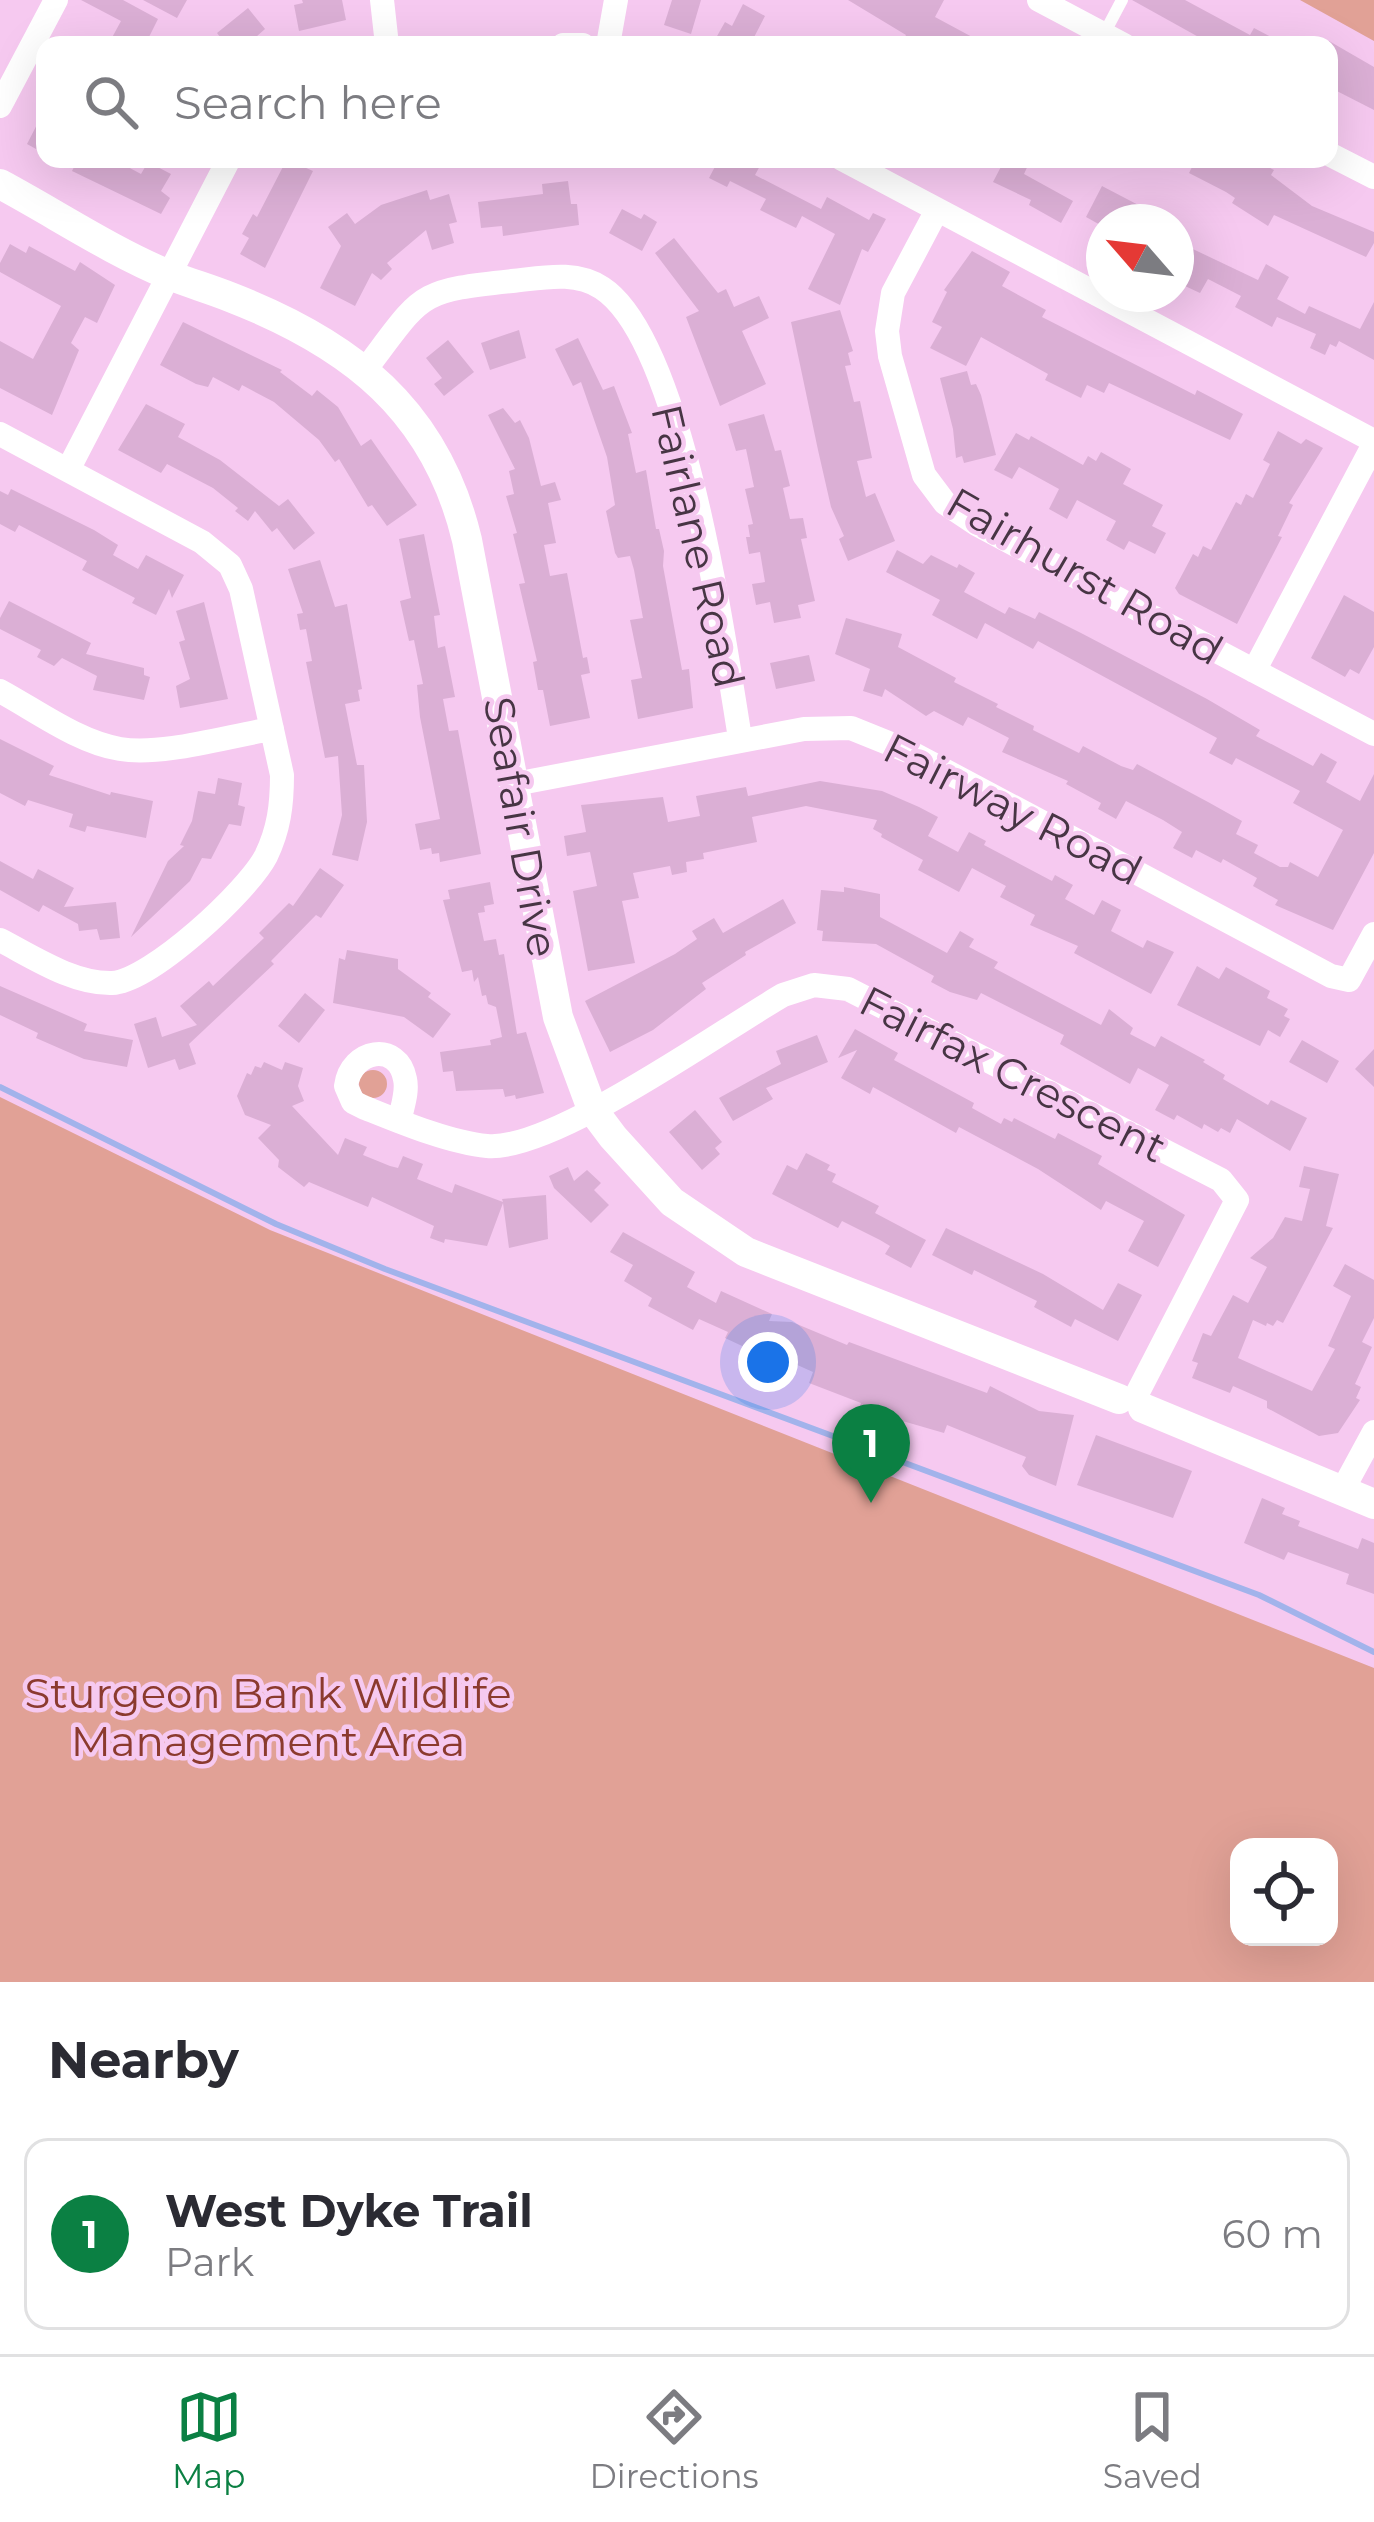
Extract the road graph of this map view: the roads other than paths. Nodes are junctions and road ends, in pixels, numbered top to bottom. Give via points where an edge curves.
1 (56, 0) edge
2 (382, 0) edge
3 (616, 0) edge
4 (1039, 0) edge
5 (1122, 0) edge
6 (37, 36) edge
7 (386, 36) edge
8 (610, 36) edge
9 (1106, 36) edge
10 (1115, 36) edge
11 (36, 38) edge
12 (0, 106) edge
13 (1338, 159) edge
14 (224, 168) edge
15 (859, 168) edge
16 (1374, 177) edge
17 (0, 184) edge
18 (937, 210) junction
19 (167, 275) junction
20 (365, 370) junction
21 (0, 434) edge
22 (1374, 442) edge
23 (68, 470) junction
24 (1254, 671) junction
25 (0, 691) edge
26 (272, 729) junction
27 (1374, 734) edge
28 (740, 739) junction
29 (515, 784) junction
30 (1374, 934) edge
31 (0, 940) edge
32 (592, 1109) junction
33 (400, 1119) dead end
34 (1133, 1400) junction
35 (1374, 1432) edge
36 (1342, 1491) junction
37 (1374, 1504) edge

1 - 6 street
2 - 7 street
3 - 8 street
4 - 9 street
5 - 10 lane
11 - 12 street
13 - 16 street
14 - 19 street
15 - 18 street
17 - 19 street, Seafair Drive
18 - 22 street
18 - 24 street, Fairhurst Road via 892,293 887,332 915,454 933,491 978,525
19 - 20 street, Seafair Drive via 274,317
19 - 23 street
20 - 28 street, Fairlane Road via 411,309 440,290 568,277 596,284 620,303 683,443
20 - 29 street, Seafair Drive via 434,448 458,503
21 - 23 street
22 - 24 street
23 - 26 street via 230,565
24 - 27 street, Fairhurst Road
25 - 26 street via 117,749
26 - 31 street via 282,801 262,862 156,965 115,983 92,981
28 - 29 street, Fairway Road
28 - 30 street, Fairway Road via 829,727 884,740 1331,976 1349,980
29 - 32 street, Seafair Drive via 554,1003
32 - 33 street via 555,1131 489,1147
32 - 34 street, Seafair Drive via 647,1179 746,1252
32 - 34 street, Fairfax Crescent via 814,985 848,989 1220,1180 1237,1200
34 - 36 street, Seafair Drive
35 - 36 street
36 - 37 street, Seafair Drive

